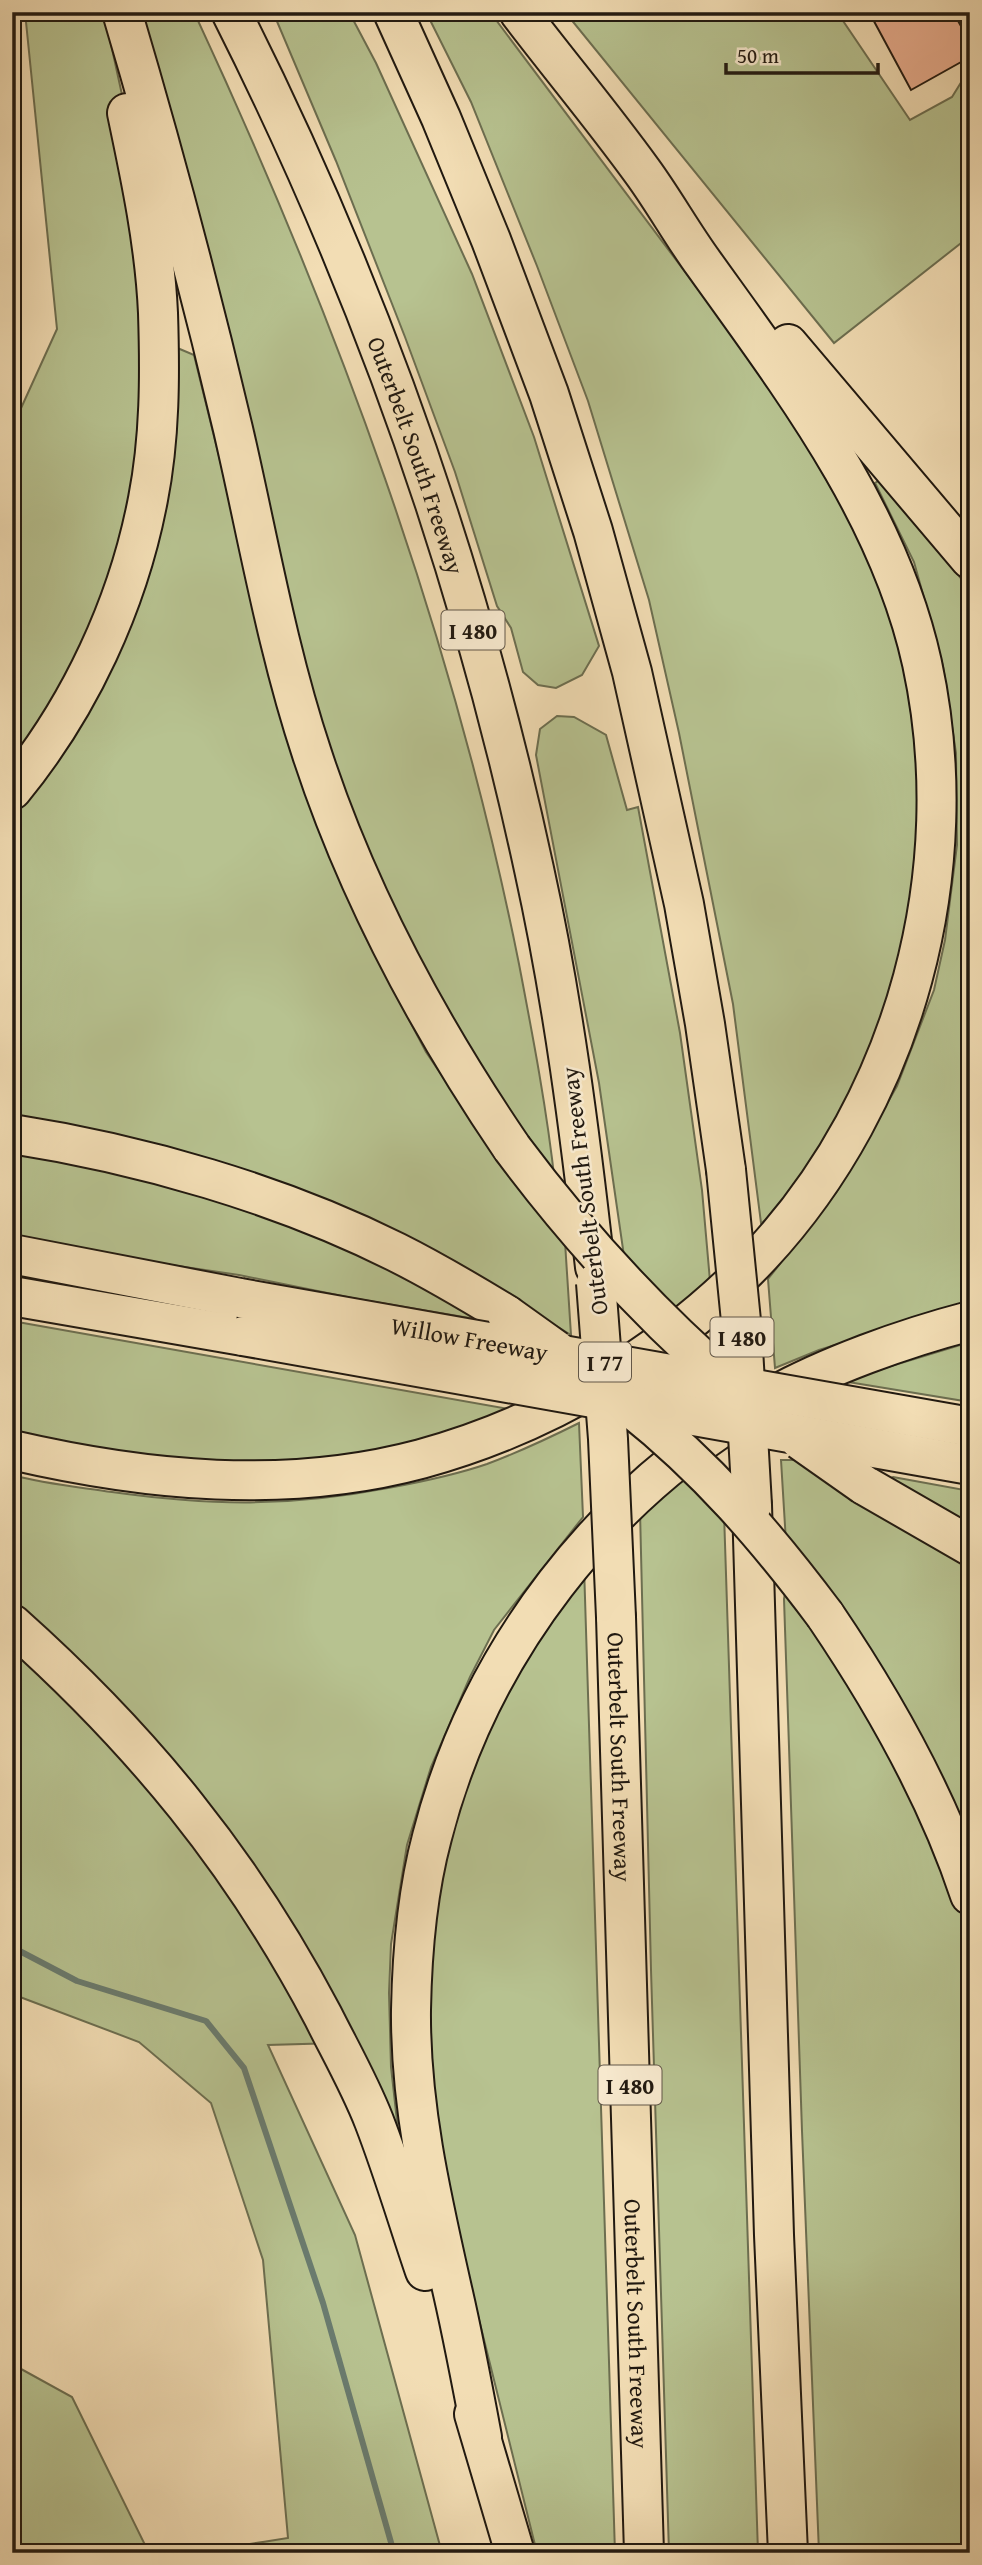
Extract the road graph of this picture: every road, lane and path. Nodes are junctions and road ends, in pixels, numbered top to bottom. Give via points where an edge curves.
1 (104, 12) edge
2 (122, 12) edge
3 (231, 12) edge
4 (245, 12) edge
5 (368, 12) edge
6 (393, 12) edge
7 (520, 12) edge
8 (270, 93) junction
9 (645, 174) junction
10 (549, 394) junction
11 (970, 559) edge
12 (12, 790) edge
13 (12, 1134) edge
14 (12, 1254) edge
15 (12, 1296) edge
16 (970, 1321) edge
17 (970, 1427) edge
18 (12, 1450) edge
19 (970, 1465) edge
20 (970, 1546) edge
21 (12, 1625) edge
22 (970, 1895) edge
23 (482, 2437) junction
24 (515, 2553) edge
25 (644, 2553) edge
26 (788, 2553) edge

1 - 12 highway via 152,249 159,416 148,498 121,597 71,705
2 - 20 highway, bridge via 169,177 233,427 283,652 312,754 349,852 440,1037 512,1148 582,1238 690,1349 737,1391 864,1485
3 - 8 highway, Outerbelt South Freeway / I 480
4 - 8 highway
5 - 10 highway
6 - 10 highway, I 480 via 446,130
7 - 9 highway
8 - 25 highway, Outerbelt South Freeway / I 480, bridge via 343,257 417,449 470,619 535,870 577,1111 608,1439
9 - 11 highway
9 - 18 highway via 832,450 872,522 900,589 921,662 933,740 935,858 919,954 899,1026 869,1093 803,1204 760,1255 699,1313 641,1356 520,1426 417,1460 297,1479 186,1480 82,1466
10 - 26 highway, I 480, bridge via 632,672 684,904 726,1170 752,1505
13 - 22 highway, bridge via 201,1177 278,1202 396,1252 507,1315 586,1371 672,1440 723,1490 825,1615 903,1740
14 - 17 highway, Willow Freeway / I 77, bridge
15 - 19 highway, Willow Freeway / I 77, bridge
16 - 23 highway via 889,1347 768,1399 654,1479 572,1562 531,1617 465,1738 445,1791 423,1878 411,2012 422,2144
21 - 23 highway via 156,1767 224,1854 299,1972 374,2120
23 - 24 highway

